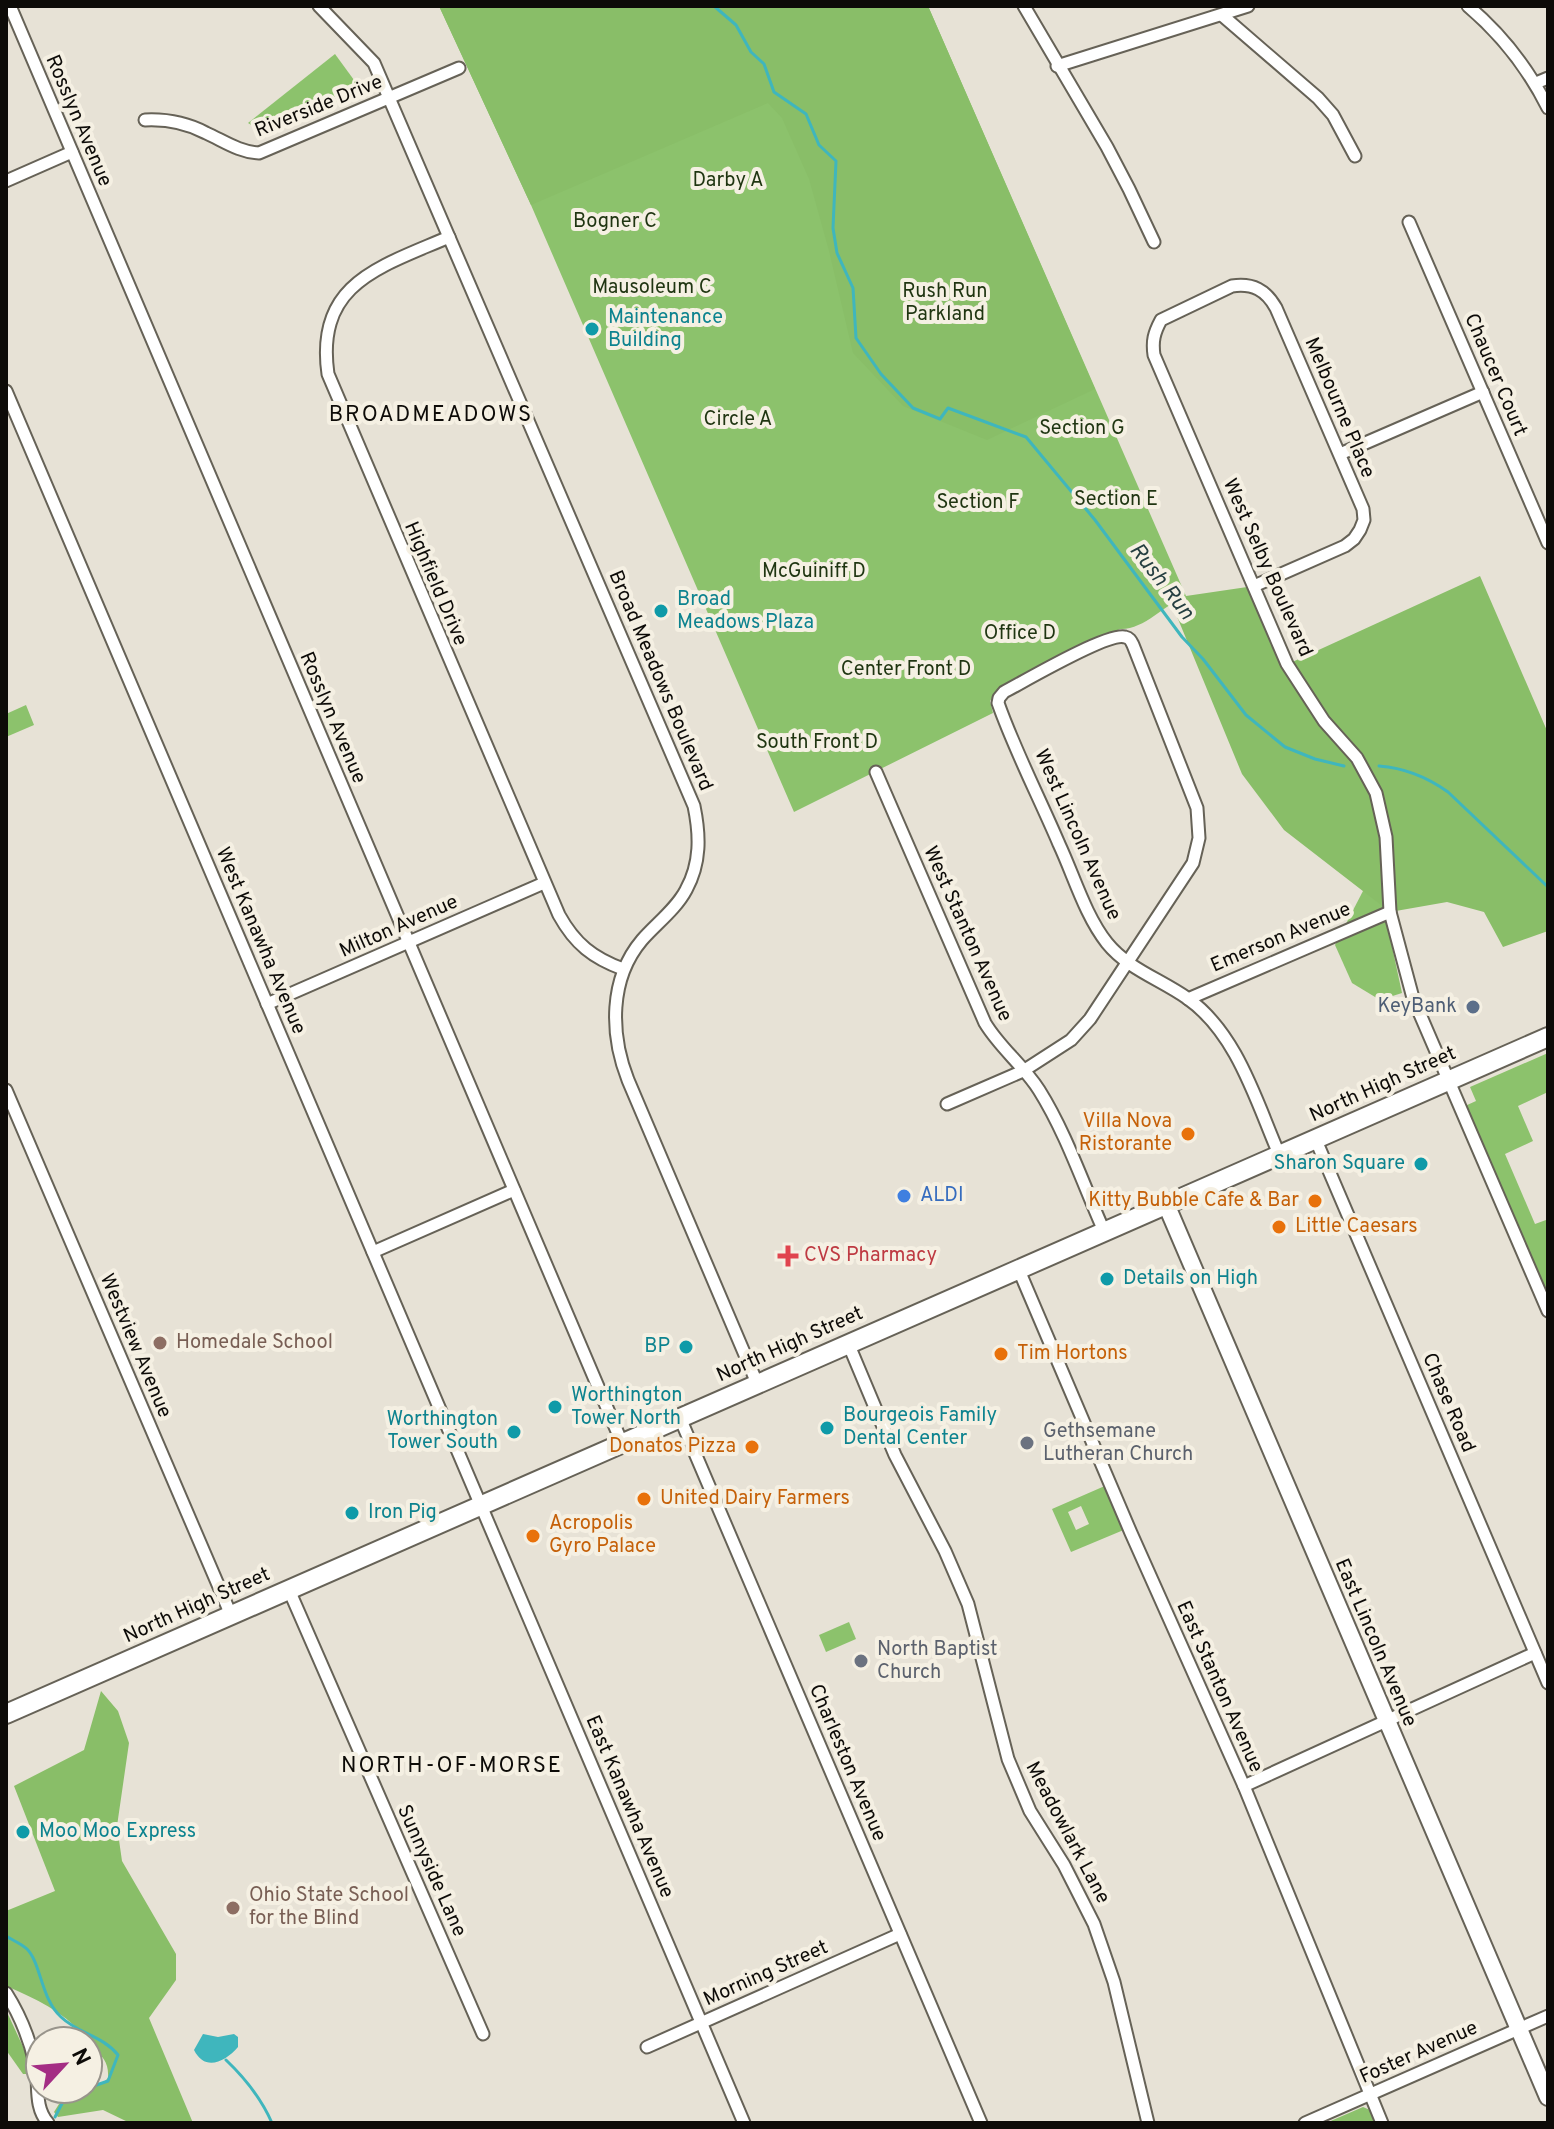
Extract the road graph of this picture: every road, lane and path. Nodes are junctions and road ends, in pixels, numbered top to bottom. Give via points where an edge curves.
1 (10, 6) edge
2 (319, 6) edge
3 (1024, 6) edge
4 (1248, 6) edge
5 (1468, 6) edge
6 (1223, 16) junction
7 (1057, 66) junction
8 (459, 68) dead end
9 (1548, 78) edge
10 (1536, 83) junction
11 (389, 98) junction
12 (1548, 108) edge
13 (145, 120) dead end
14 (72, 152) junction
15 (1355, 156) dead end
16 (6, 181) edge
17 (1409, 222) dead end
18 (449, 237) junction
19 (1154, 242) dead end
20 (1256, 287) joint
21 (6, 391) edge
22 (1483, 392) junction
23 (1340, 454) junction
24 (1548, 543) edge
25 (1254, 586) junction
26 (876, 772) dead end
27 (544, 883) junction
28 (1390, 912) junction
29 (409, 942) junction
30 (1128, 963) junction
31 (623, 969) junction
32 (1188, 999) junction
33 (267, 1004) junction
34 (1548, 1037) edge
35 (1023, 1071) junction
36 (1448, 1080) junction
37 (6, 1090) edge
38 (947, 1104) dead end
39 (1315, 1138) junction
40 (1279, 1154) junction
41 (514, 1190) junction
42 (1166, 1204) junction
43 (1104, 1231) junction
44 (373, 1252) junction
45 (1018, 1268) junction
46 (1548, 1311) edge
47 (848, 1343) junction
48 (757, 1383) junction
49 (680, 1418) junction
50 (622, 1443) junction
51 (481, 1505) junction
52 (289, 1590) junction
53 (231, 1615) junction
54 (1535, 1653) junction
55 (1548, 1683) edge
56 (6, 1714) edge
57 (1387, 1721) junction
58 (1244, 1786) junction
59 (900, 1934) junction
60 (6, 1993) edge
61 (1548, 2016) edge
62 (701, 2023) junction
63 (1519, 2029) junction
64 (483, 2034) dead end
65 (647, 2047) dead end
66 (1370, 2094) junction
67 (1548, 2097) edge
68 (48, 2123) edge
69 (744, 2123) edge
70 (981, 2123) edge
71 (1148, 2123) edge
72 (1305, 2123) edge
73 (1382, 2123) edge

1 - 14 street, Rosslyn Avenue
2 - 11 street, Broad Meadows Boulevard via 368,55
3 - 7 street
4 - 6 street
5 - 10 street
6 - 7 street
6 - 15 street via 1318,98
7 - 19 street via 1122,175
8 - 11 street, Riverside Drive
9 - 10 street
10 - 12 street
11 - 13 street, Riverside Drive via 259,153 172,121
11 - 18 street, Broad Meadows Boulevard
14 - 16 street
14 - 29 street, Rosslyn Avenue
17 - 22 street, Chaucer Court
18 - 27 street, Highfield Drive via 368,273 342,296 326,337 328,374
18 - 31 street, Broad Meadows Boulevard via 694,806 698,849 689,884
20 - 23 street, Melbourne Place via 1276,308
20 - 25 street, West Selby Boulevard via 1232,286 1161,320 1152,343
21 - 33 street, West Kanawha Avenue
22 - 23 street
22 - 24 street, Chaucer Court
23 - 25 street, Melbourne Place via 1363,509 1364,520 1354,539
25 - 28 street, West Selby Boulevard via 1287,664 1324,721 1357,758 1376,793 1386,837
26 - 35 street, West Stanton Avenue via 985,1023
27 - 29 street, Milton Avenue
27 - 31 street, Highfield Drive via 578,944
28 - 32 street, Emerson Avenue
28 - 36 street, West Selby Boulevard via 1413,998
29 - 33 street, Milton Avenue
29 - 41 street, Rosslyn Avenue
30 - 30 street, West Lincoln Avenue via 1094,921 998,703 1004,692 1123,636 1129,639 1192,793 1199,822 1193,863
30 - 32 street, West Lincoln Avenue
30 - 35 street via 1071,1040
31 - 48 street, Broad Meadows Boulevard via 615,1025 623,1068
32 - 40 street, West Lincoln Avenue via 1233,1051
33 - 44 street, West Kanawha Avenue
34 - 36 main road, North High Street
35 - 38 street
35 - 43 street, West Stanton Avenue via 1055,1119
36 - 39 main road, North High Street
36 - 46 street, West Selby Boulevard
37 - 53 street, Westview Avenue
39 - 40 main road, North High Street
39 - 54 street, Chase Road
40 - 42 main road, North High Street
41 - 44 street
41 - 50 street, Rosslyn Avenue
42 - 43 main road, North High Street
42 - 57 main road, East Lincoln Avenue
43 - 45 main road, North High Street
44 - 51 street, West Kanawha Avenue
45 - 47 main road, North High Street
45 - 58 street, East Stanton Avenue
47 - 48 main road, North High Street
47 - 71 street, Meadowlark Lane via 895,1455 968,1604 993,1705 1030,1811 1094,1924 1129,2036
48 - 49 main road, North High Street
49 - 50 main road, North High Street
49 - 59 street, Charleston Avenue
50 - 51 main road, North High Street
51 - 52 main road, North High Street
51 - 62 street, East Kanawha Avenue
52 - 53 main road, North High Street
52 - 64 street, Sunnyside Lane
53 - 56 main road, North High Street
54 - 55 street, Chase Road
54 - 57 street
57 - 58 street
57 - 63 main road, East Lincoln Avenue
58 - 66 street, East Stanton Avenue
59 - 62 street, Morning Street
59 - 70 street, Charleston Avenue
60 - 68 street via 22,2019 36,2065 41,2113
61 - 63 street, Foster Avenue
62 - 65 street, Morning Street
62 - 69 street, East Kanawha Avenue
63 - 66 street, Foster Avenue
63 - 67 main road, East Lincoln Avenue
66 - 72 street, Foster Avenue
66 - 73 street, East Stanton Avenue

